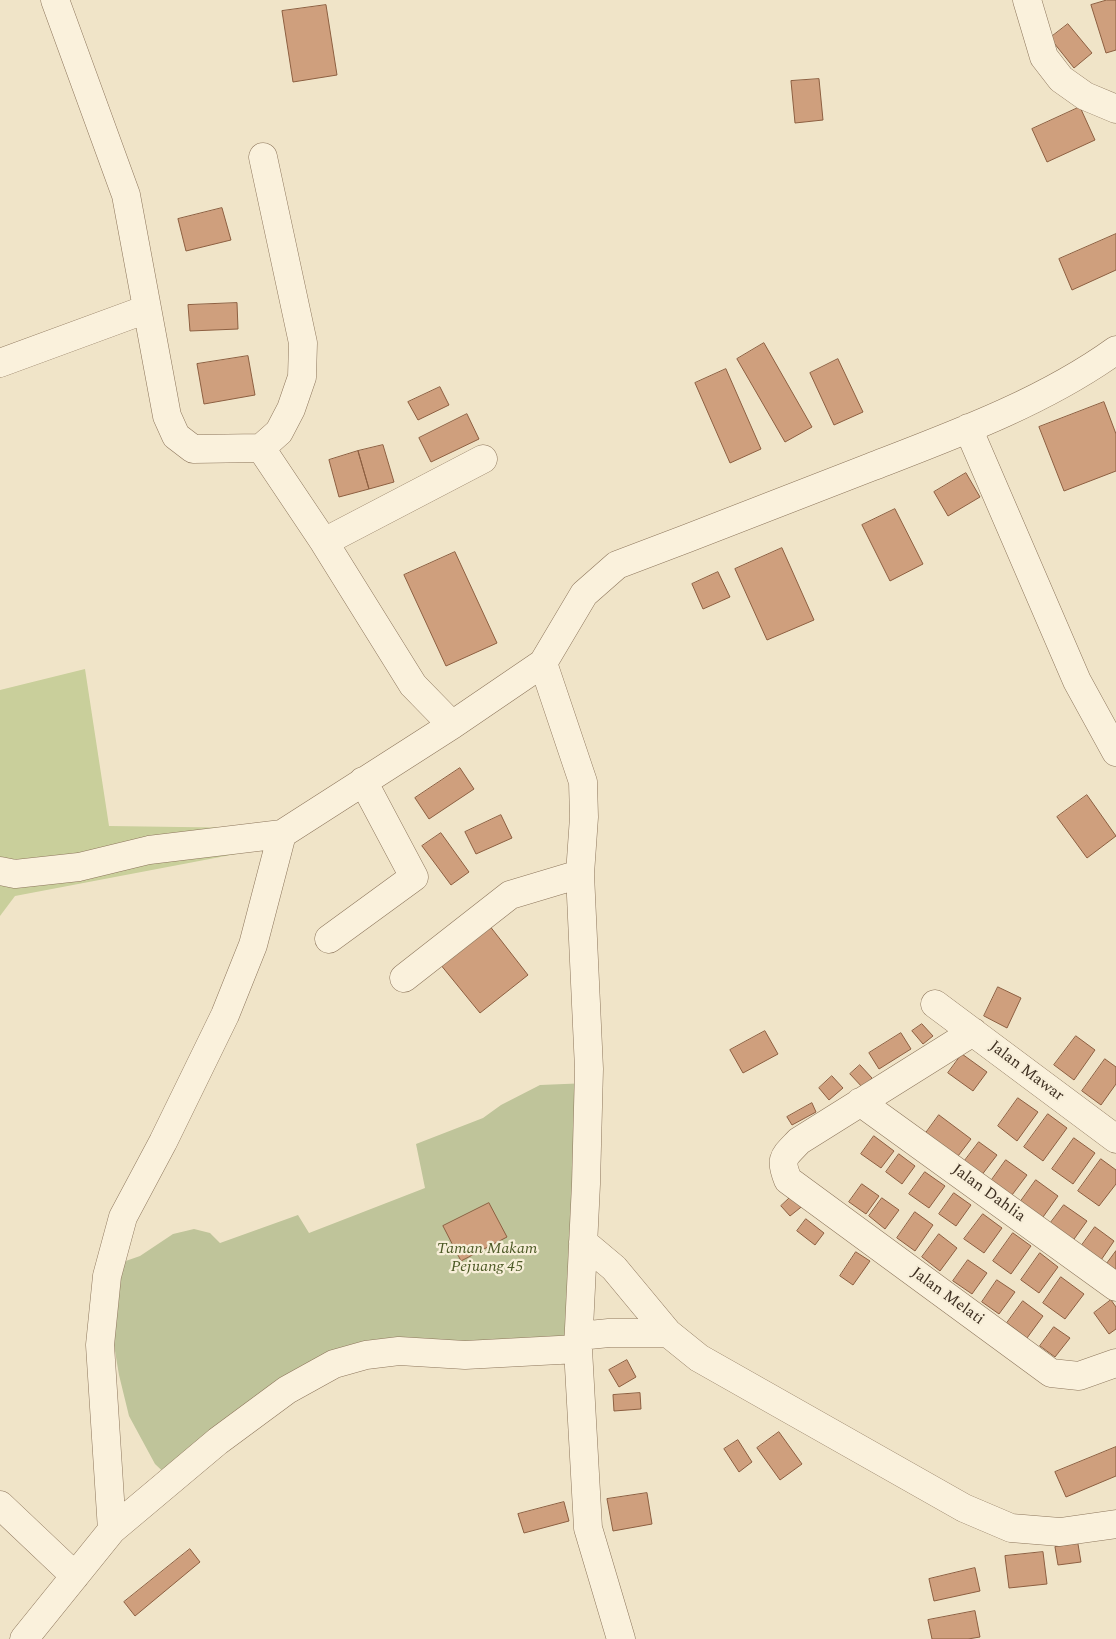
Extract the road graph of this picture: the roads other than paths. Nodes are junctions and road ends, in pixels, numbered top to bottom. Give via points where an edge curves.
1 (55, 0) edge
2 (1027, 0) edge
3 (1116, 109) edge
4 (263, 157) dead end
5 (147, 309) junction
6 (1116, 350) edge
7 (0, 362) edge
8 (968, 428) junction
9 (261, 448) junction
10 (483, 458) dead end
11 (324, 542) junction
12 (543, 663) junction
13 (452, 725) junction
14 (1116, 752) edge
15 (363, 781) junction
16 (282, 834) junction
17 (0, 871) edge
18 (580, 874) junction
19 (328, 939) dead end
20 (404, 978) dead end
21 (935, 1004) dead end
22 (973, 1032) junction
23 (860, 1102) junction
24 (1116, 1139) edge
25 (583, 1242) junction
26 (1116, 1287) edge
27 (668, 1333) junction
28 (579, 1343) junction
29 (1116, 1363) edge
30 (0, 1505) edge
31 (1116, 1524) edge
32 (112, 1530) junction
33 (75, 1576) junction
34 (24, 1639) edge
35 (621, 1639) edge

1 - 5 street via 126,195
2 - 3 street via 1044,57 1061,79 1085,96
4 - 9 street via 303,343 302,377 291,409 279,432
5 - 7 street
5 - 9 street via 167,416 176,436 193,449
6 - 8 street via 1035,398
8 - 12 street via 617,565 584,594
8 - 14 street via 1077,681
9 - 11 street
10 - 11 street
11 - 13 street via 413,684
12 - 13 street
12 - 18 street via 583,782
13 - 15 street
15 - 16 street
15 - 19 street via 414,877
16 - 17 street via 149,850 79,867 15,874
16 - 32 street via 253,945 225,1015 123,1217 107,1276 100,1345
18 - 20 street via 510,895
18 - 25 street via 589,1069
21 - 22 street, Jalan Mawar
22 - 23 street
22 - 24 street, Jalan Mawar
23 - 26 street, Jalan Dahlia
23 - 29 street, Jalan Melati via 799,1140 784,1156 783,1167 788,1180 1051,1373 1079,1376
25 - 27 street via 614,1268
25 - 28 street
27 - 28 street via 609,1333
27 - 31 street via 699,1358 972,1512 1011,1528 1050,1532
28 - 32 street via 465,1355 399,1351 366,1355 334,1364 287,1390
28 - 35 street via 588,1528
30 - 33 street
32 - 33 street
33 - 34 street

